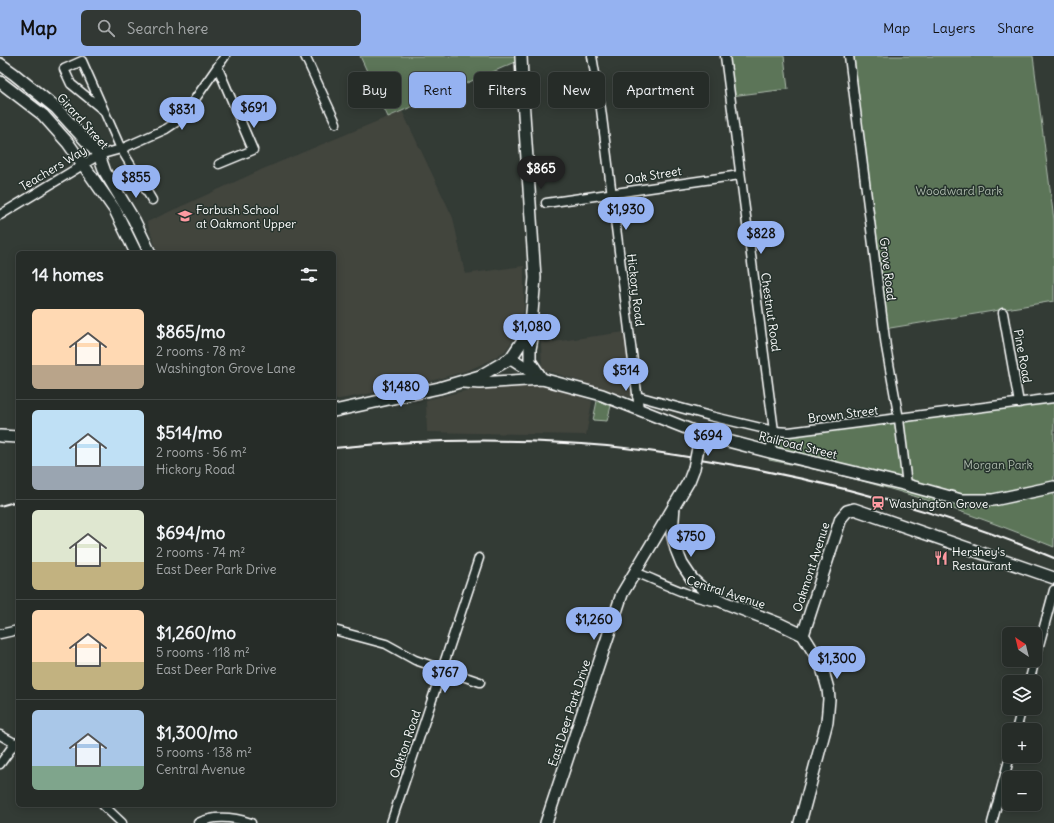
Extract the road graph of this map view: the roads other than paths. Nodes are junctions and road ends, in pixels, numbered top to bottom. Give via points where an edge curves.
1 (225, 56) edge
2 (305, 56) edge
3 (521, 56) edge
4 (592, 56) edge
5 (725, 56) edge
6 (849, 56) edge
7 (0, 64) edge
8 (218, 68) junction
9 (0, 82) edge
10 (103, 110) junction
11 (336, 123) dead end
12 (121, 149) junction
13 (99, 155) junction
14 (83, 164) junction
15 (219, 164) dead end
16 (740, 175) junction
17 (611, 194) junction
18 (152, 200) dead end
19 (546, 203) dead end
20 (0, 215) edge
21 (135, 251) edge
22 (149, 251) edge
23 (1003, 312) dead end
24 (531, 324) junction
25 (508, 360) junction
26 (539, 379) junction
27 (463, 382) junction
28 (637, 396) junction
29 (1054, 398) edge
30 (1019, 403) junction
31 (639, 409) junction
32 (336, 411) edge
33 (898, 419) junction
34 (774, 431) junction
35 (0, 436) edge
36 (16, 437) edge
37 (700, 438) junction
38 (770, 452) junction
39 (907, 485) junction
40 (1054, 487) edge
41 (674, 506) junction
42 (479, 558) dead end
43 (635, 572) junction
44 (1054, 578) edge
45 (1054, 590) edge
46 (723, 602) junction
47 (16, 630) edge
48 (336, 631) edge
49 (0, 634) edge
50 (803, 635) junction
51 (443, 670) junction
52 (1031, 675) edge
53 (480, 682) dead end
54 (0, 734) edge
55 (16, 742) edge
56 (16, 744) edge
57 (1008, 763) edge
58 (0, 764) edge
59 (105, 807) edge
60 (122, 823) edge
61 (198, 823) edge
62 (251, 823) edge
63 (391, 823) edge
64 (546, 823) edge
65 (800, 823) edge
66 (992, 823) edge

1 - 8 street, Teachers Way
2 - 11 street
3 - 24 street via 535,278
4 - 17 street, Hickory Road
5 - 16 street, Chestnut Road
6 - 33 street, Grove Road via 886,347
7 - 13 street, Girard Street via 56,108
8 - 12 street, Teachers Way via 184,115 175,123
8 - 15 street via 252,150
9 - 14 street via 43,115
10 - 10 street via 82,61 64,69 70,84
10 - 12 street
12 - 13 street, Teachers Way
12 - 18 street
13 - 14 street, Teachers Way
13 - 22 street, Girard Street via 105,172
14 - 20 street, Teachers Way
14 - 21 street via 115,210
16 - 17 street, Oak Street
16 - 34 street, Chestnut Road
17 - 19 street, Oak Street
17 - 28 street, Hickory Road
23 - 30 street, Pine Road
24 - 25 street via 527,334
24 - 26 street via 530,361
25 - 26 street, Railroad Street
25 - 27 street via 480,376
26 - 27 street
26 - 31 street, Railroad Street via 602,395
27 - 32 street
28 - 31 street, Hickory Road
28 - 34 street, Brown Street
29 - 30 street, Brown Street
30 - 33 street, Brown Street
31 - 37 street, Railroad Street
33 - 34 street, Brown Street via 789,432
33 - 39 street, Grove Road
34 - 38 street, Chestnut Road
35 - 36 street
37 - 38 street, Railroad Street
37 - 41 street, East Deer Park Drive, bridge via 694,468
38 - 39 street, Railroad Street
39 - 40 street, Railroad Street via 960,500 994,500
41 - 43 street, East Deer Park Drive
41 - 46 street, East Deer Park Drive via 672,533 682,564 705,591
42 - 51 street, Oakton Road
43 - 46 street, Central Avenue via 692,596
43 - 64 street, East Deer Park Drive via 622,594
44 - 50 street, Oakmont Avenue via 854,509 847,511 841,518
45 - 52 street
46 - 50 street, Central Avenue
47 - 49 street
48 - 51 street via 386,644 415,660
50 - 65 street via 821,664 829,700 827,722
51 - 53 street
51 - 63 street, Oakton Road
54 - 55 street
56 - 58 street
57 - 66 street
59 - 60 street
61 - 62 street via 206,819 225,817

